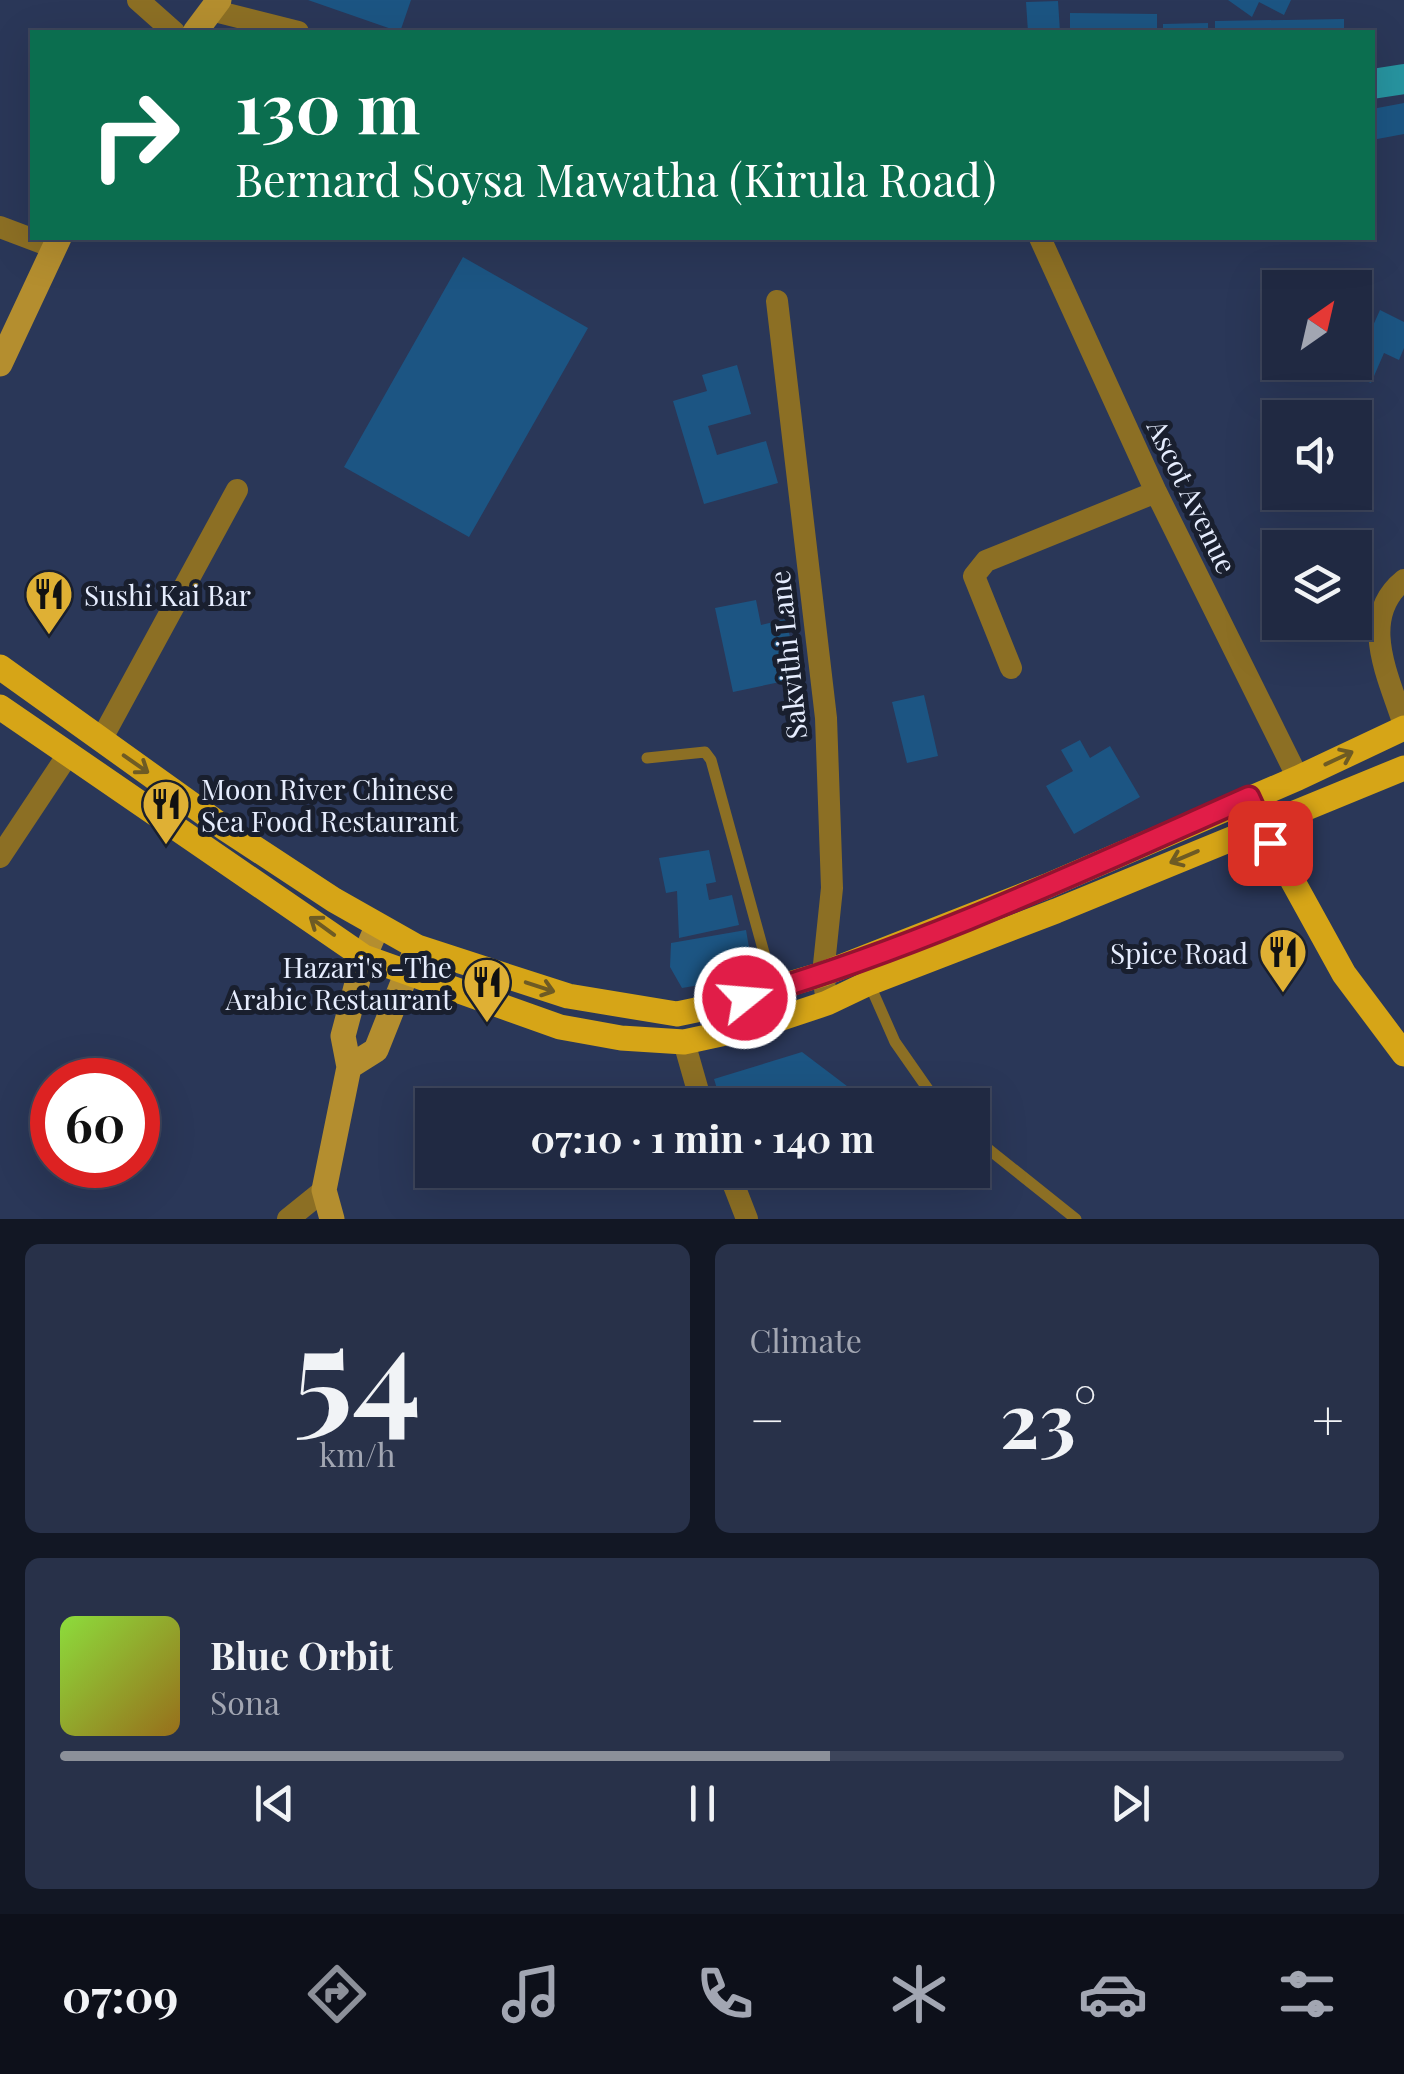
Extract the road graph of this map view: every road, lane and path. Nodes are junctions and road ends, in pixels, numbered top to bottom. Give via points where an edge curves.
1 (138, 0) edge
2 (215, 5) edge
3 (172, 30) edge
4 (196, 30) edge
5 (292, 30) edge
6 (0, 227) edge
7 (30, 235) edge
8 (1041, 240) edge
9 (56, 242) edge
10 (777, 302) dead end
11 (0, 364) edge
12 (238, 490) dead end
13 (1156, 492) junction
14 (1404, 580) edge
15 (0, 667) edge
16 (1011, 668) dead end
17 (0, 706) edge
18 (1404, 726) edge
19 (102, 740) junction
20 (69, 753) junction
21 (646, 758) dead end
22 (1404, 768) edge
23 (1298, 778) junction
24 (1249, 797) junction
25 (1260, 826) junction
26 (0, 857) edge
27 (378, 926) junction
28 (417, 947) junction
29 (364, 957) junction
30 (823, 974) junction
31 (408, 975) junction
32 (868, 983) junction
33 (774, 989) junction
34 (826, 1004) junction
35 (684, 1042) junction
36 (1404, 1054) edge
37 (349, 1068) junction
38 (697, 1088) edge
39 (927, 1088) edge
40 (990, 1150) edge
41 (735, 1188) edge
42 (324, 1190) junction
43 (288, 1219) edge
44 (332, 1219) edge
45 (748, 1219) edge
46 (1076, 1219) edge

1 - 3 street
2 - 4 main road
2 - 5 street
6 - 7 street
8 - 13 street, Ascot Avenue
9 - 11 main road
10 - 30 street, Sakvithi Lane via 826,718 832,888
12 - 19 street
13 - 16 street via 986,562 974,576
13 - 23 street, Ascot Avenue
14 - 18 street via 1388,593 1378,620
15 - 19 main road
17 - 20 main road
23 -> 18 main road
19 -> 27 main road
20 - 26 street
29 -> 20 main road
21 - 33 lane via 705,752 712,760
22 - 25 main road
23 - 24 main road
24 - 25 main road
24 - 30 main road
25 -> 32 main road
25 - 36 main road via 1344,974
27 - 28 main road
27 - 29 main road
28 - 31 main road
28 -> 33 main road via 568,996 677,1014
29 - 31 main road
29 - 37 main road via 342,1036
30 - 33 main road
30 - 34 street, Sakvithi Lane
31 - 35 main road via 560,1027
31 - 37 main road via 376,1050
32 - 34 main road
32 - 39 lane
34 - 35 main road
35 - 38 street
37 - 42 main road
40 - 46 lane
41 - 45 street
42 - 43 street
42 - 44 main road

